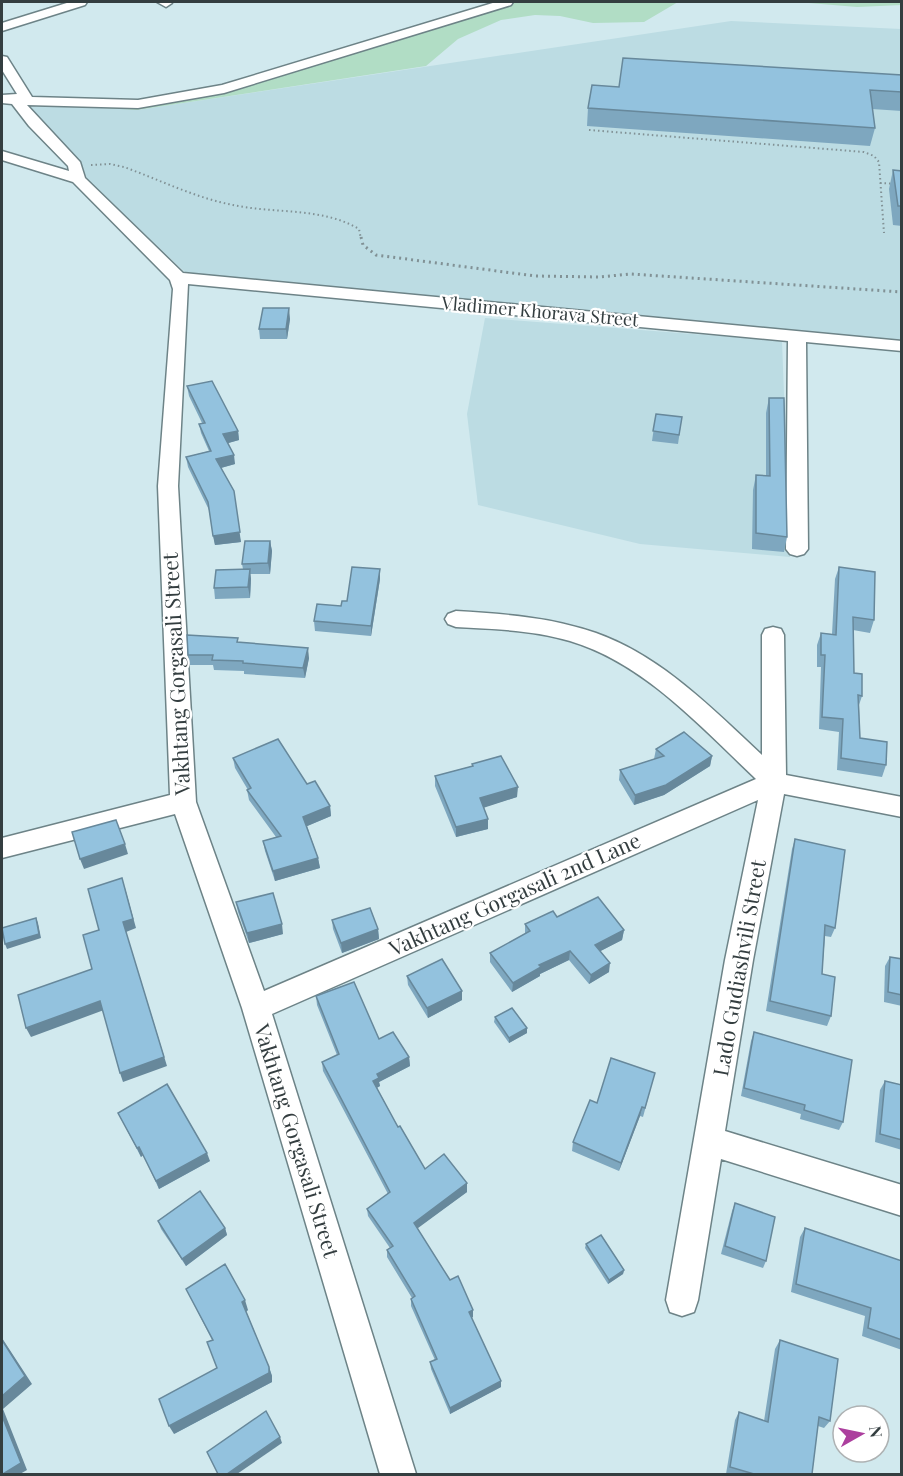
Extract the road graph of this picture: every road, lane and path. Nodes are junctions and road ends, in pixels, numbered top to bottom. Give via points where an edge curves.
1 (81, 2) edge
2 (507, 2) edge
3 (2, 27) edge
4 (2, 60) edge
5 (14, 99) edge
6 (590, 130) dead end
7 (2, 155) edge
8 (78, 174) junction
9 (880, 183) junction
10 (902, 184) edge
11 (884, 233) dead end
12 (178, 278) junction
13 (902, 292) edge
14 (797, 336) junction
15 (902, 346) edge
16 (797, 549) dead end
17 (456, 619) dead end
18 (773, 635) dead end
19 (774, 782) junction
20 (183, 802) junction
21 (902, 807) edge
22 (2, 848) edge
23 (256, 1008) junction
24 (710, 1142) junction
25 (902, 1201) edge
26 (682, 1300) dead end
27 (398, 1474) edge

1 - 3 street
2 - 5 street via 224,89 138,104
4 - 5 street
5 - 8 street
6 - 9 path via 854,149 874,156 879,162
7 - 8 street
8 - 12 street
8 - 13 path via 110,164 215,201 344,220 360,230 363,245 376,255 563,279 632,274
9 - 10 path
9 - 11 path
12 - 14 street, Vladimer Khorava Street
12 - 20 street, Vakhtang Gorgasali Street via 181,289 168,486
14 - 15 street, Vladimer Khorava Street
14 - 16 street
17 - 19 street via 512,622 561,631 608,647 671,685
18 - 19 street, Lado Gudiashvili Street
19 - 21 street
19 - 23 street, Vakhtang Gorgasali 2nd Lane
19 - 24 street, Lado Gudiashvili Street via 739,960
20 - 22 street
20 - 23 street, Vakhtang Gorgasali Street
23 - 27 street, Vakhtang Gorgasali Street
24 - 25 street
24 - 26 street, Lado Gudiashvili Street

